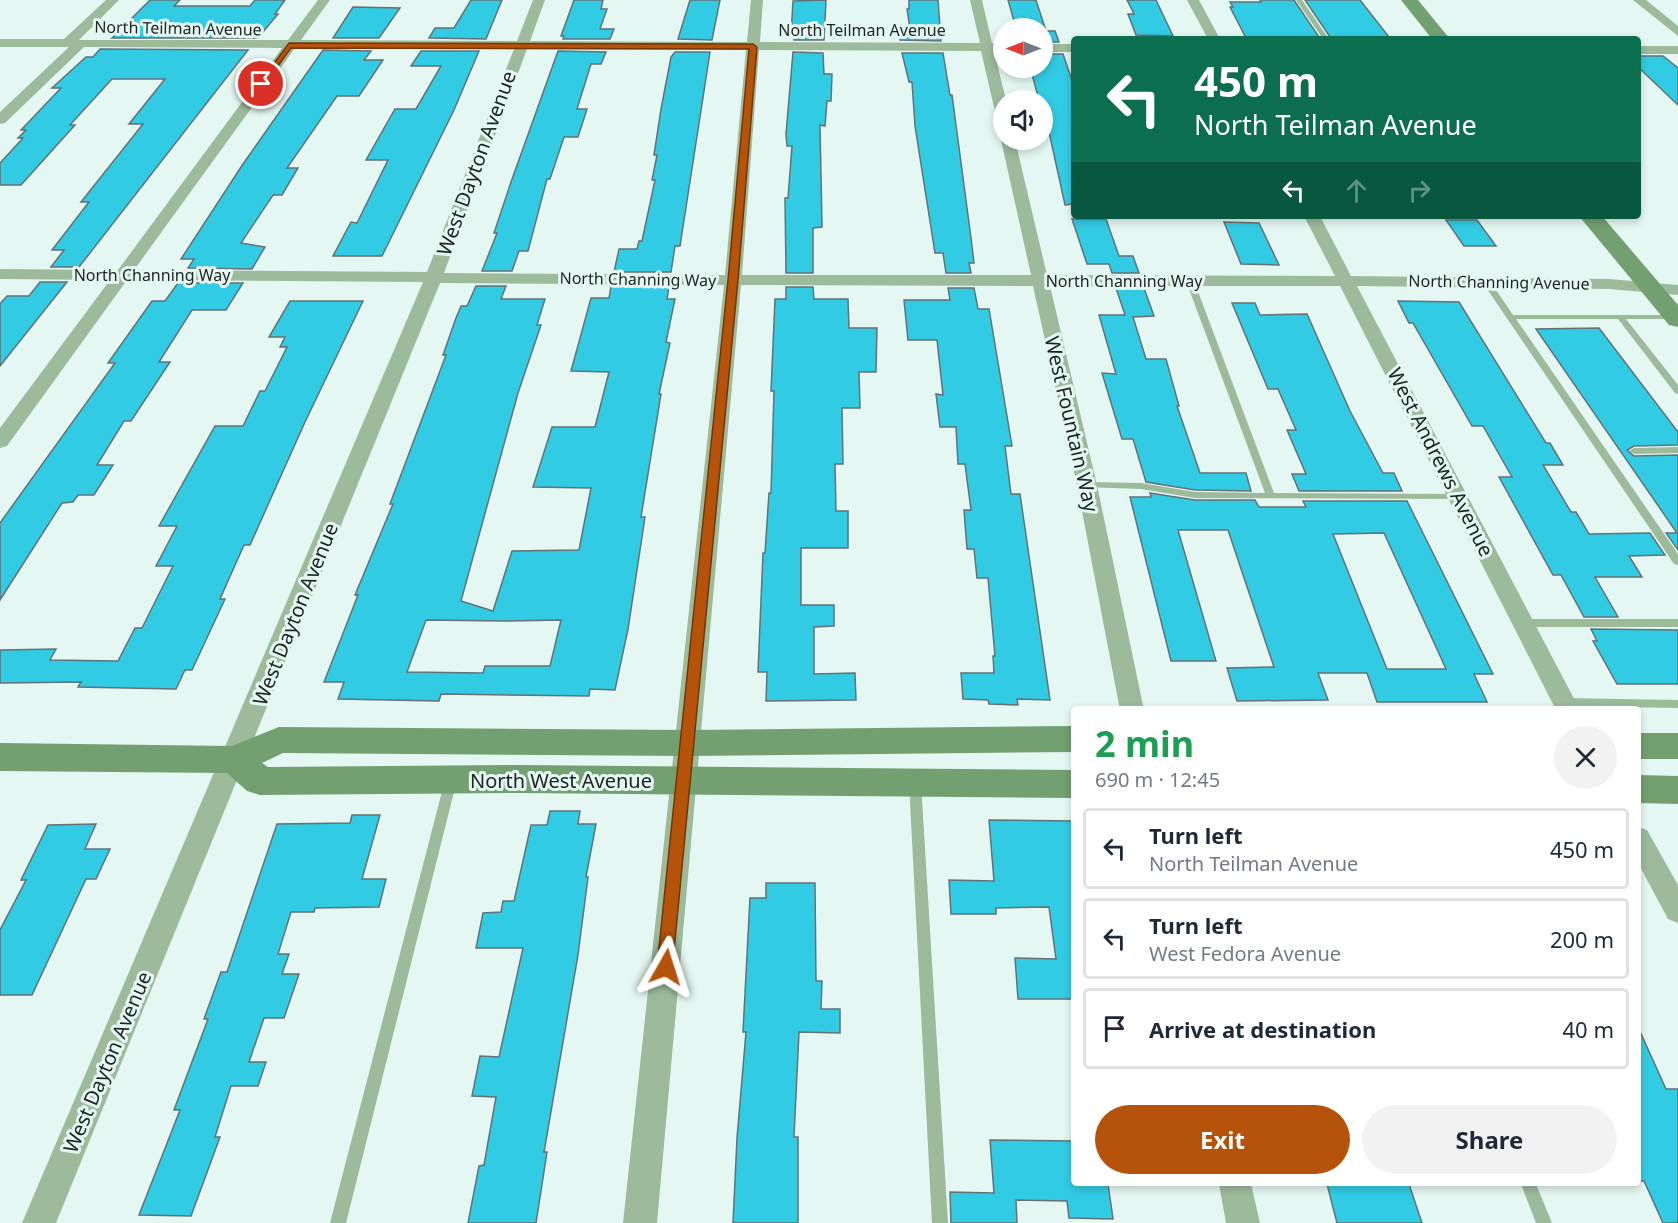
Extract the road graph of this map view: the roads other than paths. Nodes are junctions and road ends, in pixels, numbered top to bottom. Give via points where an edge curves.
1 (113, 0) edge
2 (324, 0) edge
3 (539, 0) edge
4 (757, 0) edge
5 (976, 0) edge
6 (1193, 0) edge
7 (1299, 0) edge
8 (1408, 0) edge
9 (1639, 0) edge
10 (1678, 32) edge
11 (1212, 36) edge
12 (1324, 36) edge
13 (1439, 36) edge
14 (0, 43) edge
15 (75, 43) junction
16 (289, 45) junction
17 (520, 46) junction
18 (753, 47) junction
19 (987, 47) junction
20 (993, 47) edge
21 (1053, 48) edge
22 (1071, 48) edge
23 (1641, 50) edge
24 (1678, 50) edge
25 (997, 90) edge
26 (0, 120) edge
27 (1010, 150) edge
28 (1314, 219) edge
29 (1593, 219) edge
30 (0, 274) edge
31 (123, 274) junction
32 (434, 276) junction
33 (733, 280) junction
34 (1039, 281) junction
35 (1190, 281) junction
36 (1347, 281) junction
37 (1487, 283) junction
38 (1651, 288) junction
39 (1678, 290) edge
40 (1510, 317) junction
41 (1620, 317) junction
42 (1677, 318) edge
43 (1678, 391) edge
44 (0, 442) edge
45 (1678, 450) edge
46 (1634, 451) dead end
47 (1087, 485) junction
48 (1271, 496) junction
49 (1459, 497) junction
50 (1678, 562) edge
51 (1678, 622) edge
52 (1524, 623) junction
53 (1678, 704) edge
54 (1131, 706) edge
55 (1566, 706) edge
56 (1071, 739) edge
57 (687, 742) junction
58 (1641, 746) edge
59 (1678, 746) edge
60 (0, 757) edge
61 (235, 760) junction
62 (451, 779) junction
63 (684, 781) junction
64 (915, 783) junction
65 (1071, 784) edge
66 (1641, 789) edge
67 (1678, 790) edge
68 (1641, 843) edge
69 (1678, 911) edge
70 (1235, 1186) edge
71 (1530, 1186) edge
72 (39, 1223) edge
73 (338, 1223) edge
74 (640, 1223) edge
75 (940, 1223) edge
76 (1243, 1223) edge
77 (1544, 1223) edge

1 - 15 street
2 - 16 street
3 - 17 street, West Dayton Avenue
4 - 18 street
5 - 19 street
6 - 11 street
7 - 12 lane
8 - 13 main road
9 - 10 street
14 - 15 street, North Teilman Avenue
15 - 16 street, North Teilman Avenue
15 - 26 street
16 - 17 street, North Teilman Avenue
16 - 31 street
17 - 18 street, North Teilman Avenue
17 - 32 street, West Dayton Avenue
18 - 19 street, North Teilman Avenue
18 - 33 street
19 - 20 street, North Teilman Avenue
19 - 25 street
21 - 22 street
23 - 24 street
27 - 34 street, West Fountain Way
28 - 36 street, West Andrews Avenue
29 - 38 main road
30 - 31 street, North Channing Way
31 - 32 street, North Channing Way
31 - 44 street
32 - 33 street, North Channing Way
32 - 61 street, West Dayton Avenue
33 - 34 street, North Channing Way
33 - 57 street
34 - 35 street, North Channing Way
34 - 47 street, West Fountain Way
35 - 36 street, North Channing Way
35 - 48 lane
36 - 37 street, North Channing Avenue
36 - 49 street, West Andrews Avenue
37 - 38 street, North Channing Avenue
37 - 40 lane
38 - 39 street
38 - 42 main road
40 - 41 lane
40 - 50 lane
41 - 42 lane
41 - 43 lane
45 - 46 lane
47 - 48 lane via 1141,486 1195,495
47 - 54 street, West Fountain Way
48 - 49 lane
49 - 52 street, West Andrews Avenue
51 - 52 lane
52 - 55 street, West Andrews Avenue
53 - 55 lane
56 - 57 main road, North West Avenue
57 - 61 main road, North West Avenue via 279,740
57 - 63 street
58 - 59 main road
60 - 61 main road, North West Avenue
61 - 62 main road, North West Avenue via 260,781
61 - 72 street, West Dayton Avenue
62 - 63 main road, North West Avenue
62 - 73 lane
63 - 64 main road, North West Avenue
63 - 74 street
64 - 65 main road, North West Avenue
64 - 75 lane
66 - 67 main road
68 - 69 street
70 - 76 street
71 - 77 lane

